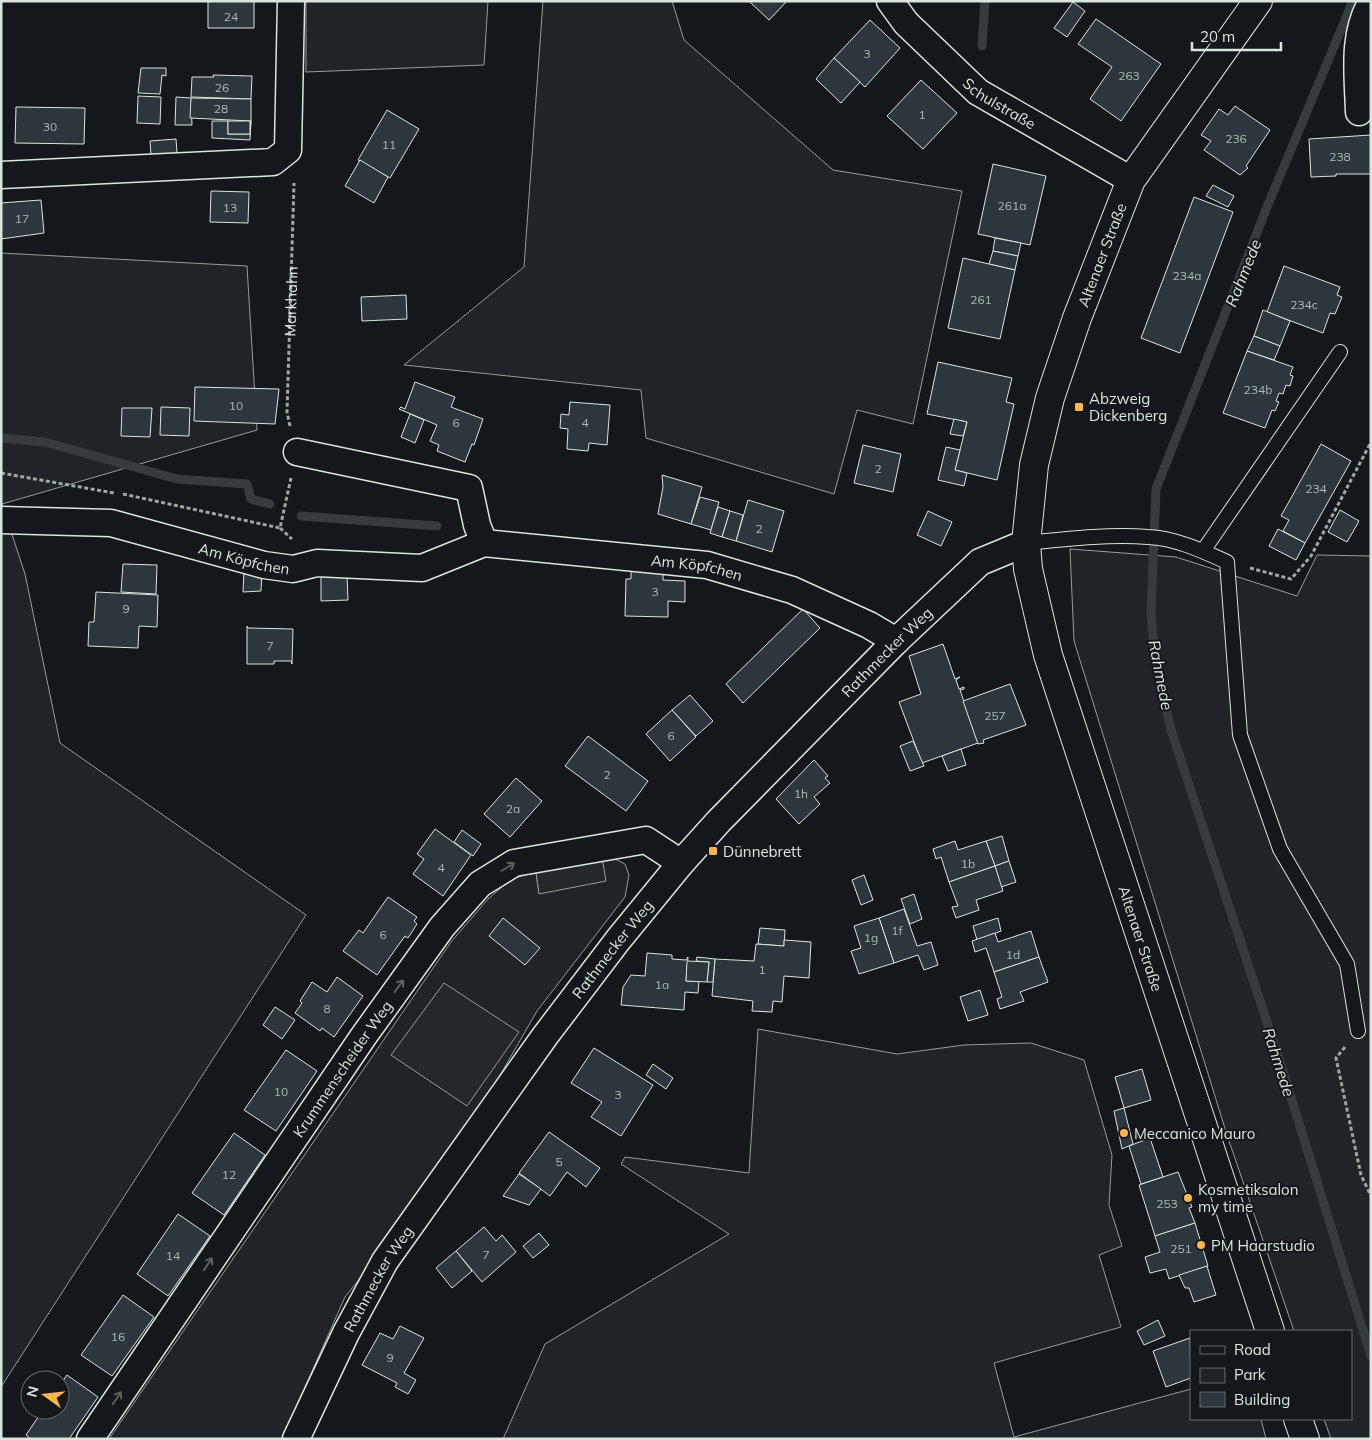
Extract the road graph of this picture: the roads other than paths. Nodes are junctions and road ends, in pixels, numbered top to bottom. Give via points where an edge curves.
1 (291, 1) edge
2 (890, 1) edge
3 (1258, 1) edge
4 (1371, 3) edge
5 (1359, 112) dead end
6 (1, 176) edge
7 (1131, 180) junction
8 (1340, 352) dead end
9 (297, 452) road end
10 (1, 520) edge
11 (484, 543) junction
12 (1026, 543) junction
13 (1203, 551) junction
14 (896, 641) junction
15 (681, 863) junction
16 (1358, 1031) road end
17 (1270, 1330) edge
18 (1298, 1420) edge
19 (90, 1439) edge
20 (296, 1439) edge
21 (1305, 1439) edge

1 - 6 street via 288,150 273,162
2 - 7 street, Schulstraße via 906,22 978,92
3 - 7 main road, Altenaer Straße
4 - 5 street via 1363,17 1357,47
7 - 12 main road, Altenaer Straße via 1077,318 1050,398 1034,465
8 - 13 lane
9 - 11 street via 469,488
10 - 11 street, Am Köpfchen via 110,523 264,565 293,569 316,563 422,568
11 - 14 street, Am Köpfchen via 707,565 792,590
12 - 13 lane via 1149,536
12 - 14 street, Rathmecker Weg via 980,562
12 - 17 main road, Altenaer Straße via 1028,569 1048,654
13 - 16 lane via 1227,562 1240,735 1280,849 1347,964
14 - 15 street, Rathmecker Weg
19 -> 15 street, Krummenscheider Weg via 363,1036 442,927 480,884 514,863 646,840
15 - 20 street, Rathmecker Weg via 545,1036 385,1261 346,1333
18 - 21 main road

